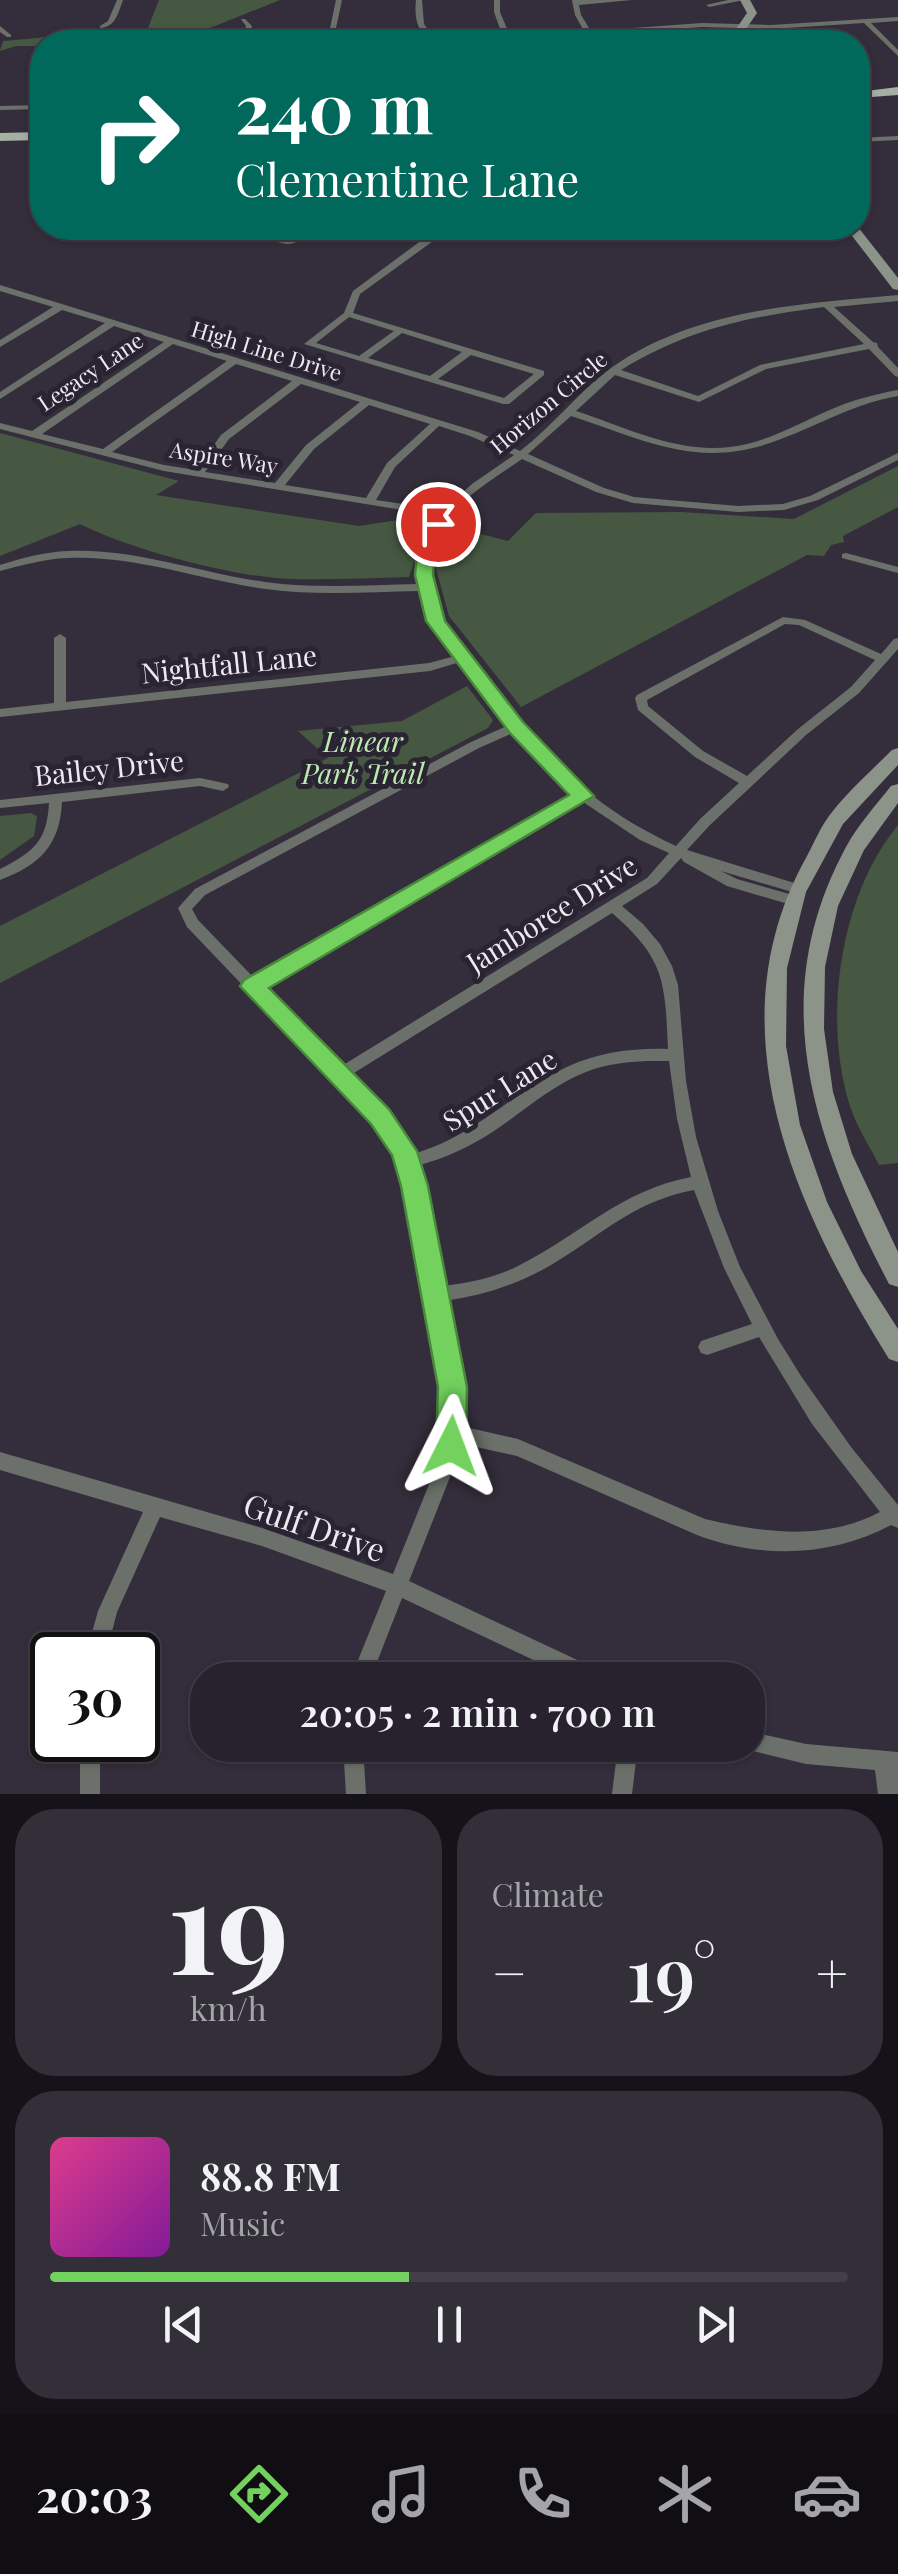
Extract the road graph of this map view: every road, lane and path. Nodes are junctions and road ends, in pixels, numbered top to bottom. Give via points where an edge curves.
1 (120, 0) edge
2 (340, 0) edge
3 (418, 0) edge
4 (498, 0) edge
5 (629, 0) edge
6 (743, 0) edge
7 (575, 1) edge
8 (709, 4) dead end
9 (898, 19) edge
10 (244, 20) dead end
11 (867, 22) junction
12 (745, 26) junction
13 (102, 27) dead end
14 (668, 27) junction
15 (0, 28) edge
16 (247, 30) edge
17 (333, 30) edge
18 (424, 30) edge
19 (505, 30) edge
20 (587, 30) edge
21 (620, 30) edge
22 (670, 30) edge
23 (742, 30) edge
24 (9, 36) dead end
25 (898, 54) edge
26 (898, 87) edge
27 (870, 89) edge
28 (30, 107) edge
29 (0, 108) edge
30 (898, 138) edge
31 (30, 139) edge
32 (870, 139) edge
33 (0, 140) edge
34 (870, 229) edge
35 (422, 240) edge
36 (862, 240) edge
37 (898, 264) edge
38 (898, 286) edge
39 (3, 292) edge
40 (898, 298) edge
41 (827, 304) junction
42 (60, 307) junction
43 (348, 314) junction
44 (112, 324) junction
45 (398, 332) junction
46 (170, 342) junction
47 (0, 344) edge
48 (874, 344) junction
49 (468, 352) junction
50 (362, 359) junction
51 (233, 361) junction
52 (614, 371) junction
53 (898, 374) edge
54 (300, 380) junction
55 (432, 380) junction
56 (0, 382) edge
57 (14, 387) junction
58 (898, 393) edge
59 (0, 396) edge
60 (368, 401) junction
61 (569, 412) junction
62 (437, 423) junction
63 (0, 426) edge
64 (33, 434) junction
65 (104, 453) junction
66 (522, 454) junction
67 (898, 456) edge
68 (198, 474) junction
69 (280, 486) junction
70 (371, 499) junction
71 (445, 514) junction
72 (846, 556) dead end
73 (0, 568) edge
74 (898, 570) edge
75 (424, 586) junction
76 (60, 638) dead end
77 (898, 642) edge
78 (462, 658) junction
79 (884, 660) junction
80 (60, 707) junction
81 (0, 713) edge
82 (516, 727) junction
83 (898, 754) edge
84 (748, 782) junction
85 (223, 788) dead end
86 (898, 790) edge
87 (583, 796) junction
88 (56, 798) junction
89 (0, 804) edge
90 (680, 852) junction
91 (0, 875) edge
92 (797, 895) junction
93 (613, 906) junction
94 (252, 986) junction
95 (676, 1054) junction
96 (338, 1075) junction
97 (408, 1162) junction
98 (700, 1182) junction
99 (898, 1276) edge
100 (435, 1296) junction
101 (763, 1328) junction
102 (706, 1347) dead end
103 (898, 1350) edge
104 (452, 1433) junction
105 (0, 1461) edge
106 (155, 1507) junction
107 (896, 1516) edge
108 (396, 1585) junction
109 (102, 1632) edge
110 (367, 1662) edge
111 (560, 1662) edge
112 (765, 1745) edge
113 (90, 1762) edge
114 (354, 1762) edge
115 (626, 1762) edge
116 (892, 1762) edge
117 (90, 1794) edge
118 (356, 1794) edge
119 (622, 1794) edge
120 (888, 1794) edge

1 - 13 street
2 - 17 street
3 - 18 street
4 - 19 street
5 - 7 street
6 - 8 street
6 - 12 street via 752,13
7 - 20 street
9 - 11 street
10 - 16 street
11 - 12 street
11 - 25 street
12 - 14 street
12 - 23 street
14 - 21 street
14 - 22 street
15 - 24 street
26 - 27 main road
28 - 29 street
30 - 32 street
31 - 33 main road
34 - 37 street
35 - 43 street via 356,293
36 - 38 street
39 - 42 street, High Line Drive
40 - 41 street, Horizon Circle
41 - 48 street
41 - 52 street, Horizon Circle via 708,325
42 - 44 street, High Line Drive
42 - 47 street
43 - 45 street
43 - 50 street via 309,344
44 - 46 street, High Line Drive
44 - 57 street
45 - 49 street
45 - 50 street
46 - 51 street, High Line Drive
46 - 64 street, Legacy Lane
48 - 52 street via 762,367 699,399
48 - 53 street
49 - 55 street
49 - 55 street via 542,373 506,402
50 - 55 street
51 - 54 street, High Line Drive
51 - 65 street
52 - 61 street, Horizon Circle
54 - 60 street, High Line Drive
54 - 68 street via 225,437
56 - 57 street
57 - 59 street
58 - 61 street via 857,400 771,440 720,450 648,442
60 - 62 street, High Line Drive
60 - 69 street via 310,446
61 - 66 street, Horizon Circle
62 - 66 street, High Line Drive
62 - 70 street via 391,464
63 - 64 street, Aspire Way
64 - 65 street, Aspire Way
65 - 68 street, Aspire Way
66 - 67 street, High Line Drive via 633,500 748,509 806,501
66 - 71 street, Horizon Circle via 472,486
68 - 69 street, Aspire Way
69 - 70 street, Aspire Way
70 - 71 street, Aspire Way
71 - 75 street, Horizon Circle via 424,563
72 - 74 street
73 - 75 street via 43,555 97,552 280,588
75 - 78 street, Horizon Circle via 436,621
76 - 80 street
77 - 79 street, Jamboree Drive
78 - 80 street, Nightfall Lane via 430,667
78 - 82 street, Horizon Circle
79 - 84 street, Jamboree Drive
79 - 84 street via 784,620 641,698 642,708 690,748
80 - 81 street, Nightfall Lane
82 - 87 street, Horizon Circle
82 - 94 street via 190,898 188,919
83 - 92 street via 830,827
84 - 90 street, Jamboree Drive
85 - 88 street, Bailey Drive via 200,782
86 - 99 street via 859,838 833,886 811,1008 818,1073 841,1159
87 - 90 street, Horizon Circle
87 - 94 street
88 - 89 street, Bailey Drive
88 - 91 street via 48,843
90 - 92 street, Horizon Circle via 732,883
90 - 93 street, Jamboree Drive
92 - 103 street via 773,1003 774,1058 786,1120 836,1250
93 - 95 street via 648,938 668,972
93 - 96 street, Jamboree Drive
94 - 96 street
95 - 97 street, Spur Lane via 618,1057 564,1076 478,1136
95 - 98 street
96 - 97 street via 390,1128
97 - 100 street
98 - 100 street via 631,1200 514,1276
98 - 101 street
100 - 104 street via 453,1387
101 - 102 street
101 - 107 street via 832,1435
104 - 107 street via 518,1448 736,1537 832,1540
104 - 108 street via 444,1472
105 - 106 street, Gulf Drive
106 - 108 street, Gulf Drive
106 - 109 street
108 - 110 street
108 - 111 street, Gulf Drive
112 - 116 street
113 - 117 street
114 - 118 street
115 - 119 street
116 - 120 street

